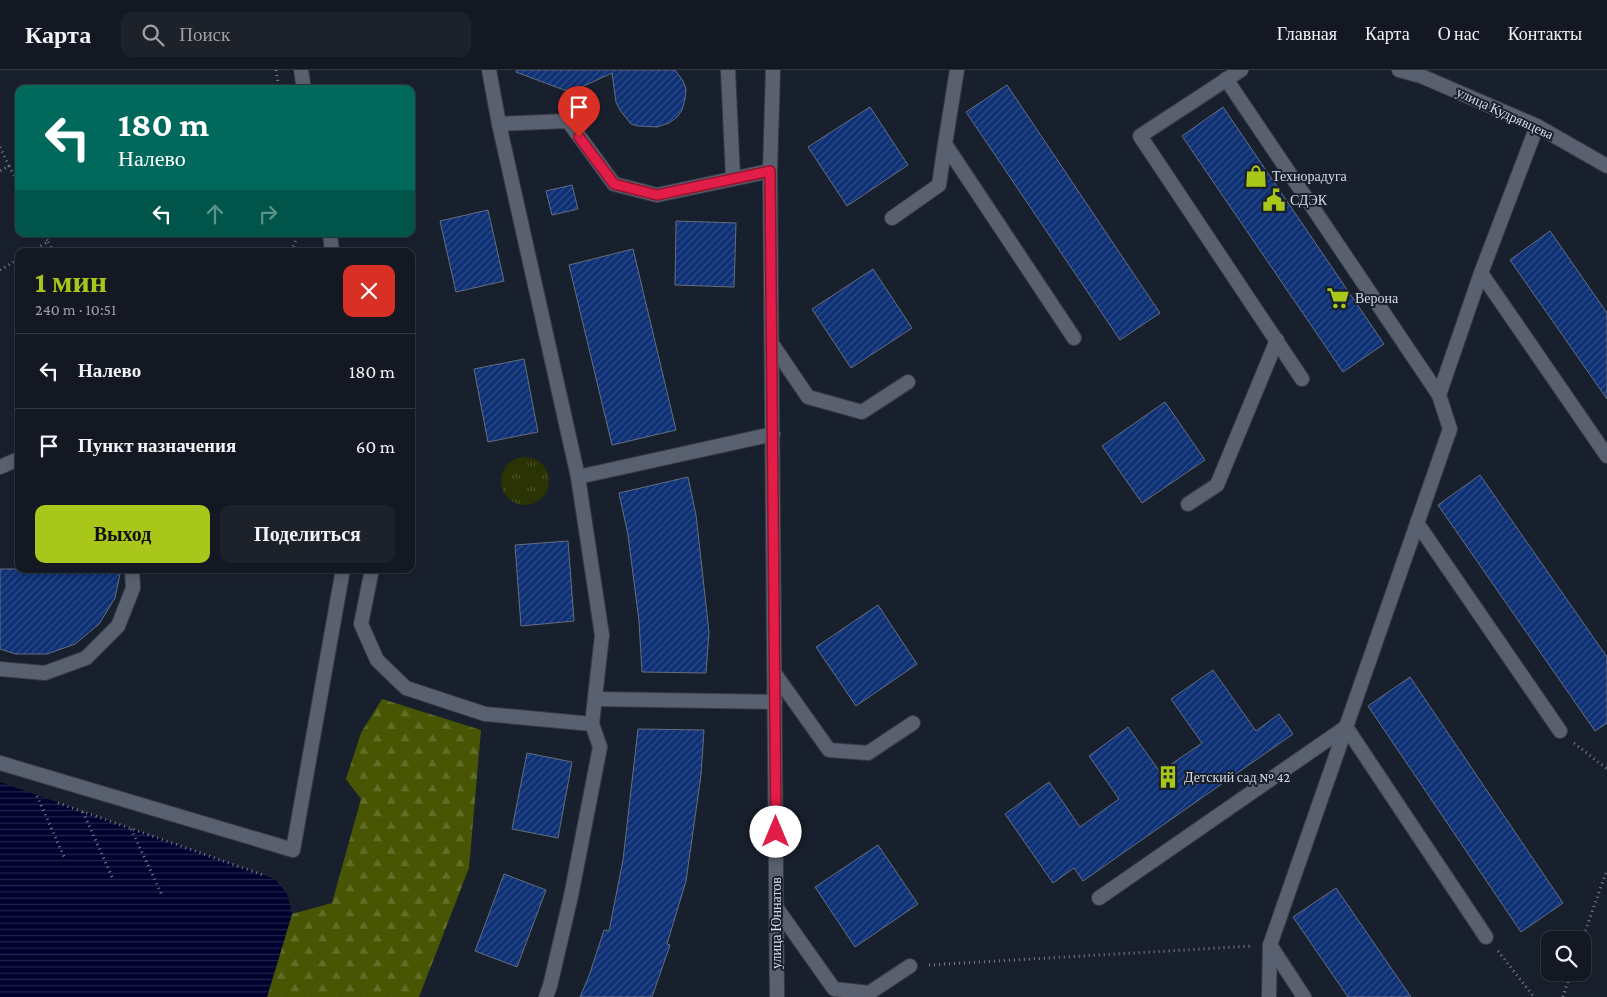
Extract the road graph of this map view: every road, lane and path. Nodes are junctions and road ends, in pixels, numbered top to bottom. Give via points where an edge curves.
1 (276, 70) edge
2 (301, 70) edge
3 (489, 70) edge
4 (728, 70) edge
5 (773, 70) edge
6 (957, 70) edge
7 (1241, 70) edge
8 (1399, 70) edge
9 (1421, 73) edge
10 (1226, 80) junction
11 (279, 85) edge
12 (303, 85) edge
13 (499, 124) junction
14 (1536, 126) junction
15 (945, 144) junction
16 (0, 147) edge
17 (10, 166) junction
18 (1607, 166) edge
19 (0, 171) edge
20 (770, 171) junction
21 (15, 176) edge
22 (733, 178) junction
23 (892, 218) dead end
24 (46, 237) edge
25 (48, 242) junction
26 (37, 248) edge
27 (51, 248) edge
28 (15, 261) edge
29 (0, 270) edge
30 (1481, 273) junction
31 (1074, 338) dead end
32 (1277, 340) junction
33 (772, 344) junction
34 (1302, 379) dead end
35 (908, 382) dead end
36 (1439, 395) junction
37 (773, 434) junction
38 (1607, 456) edge
39 (15, 461) edge
40 (0, 467) edge
41 (578, 478) junction
42 (1188, 504) dead end
43 (1417, 524) junction
44 (132, 573) edge
45 (342, 573) edge
46 (371, 573) edge
47 (0, 669) edge
48 (775, 674) junction
49 (595, 699) junction
50 (775, 702) junction
51 (913, 723) dead end
52 (592, 724) junction
53 (1346, 727) junction
54 (1560, 731) joint
55 (0, 763) edge
56 (1607, 770) edge
57 (28, 792) dead end
58 (37, 796) junction
59 (46, 799) dead end
60 (55, 802) dead end
61 (83, 812) junction
62 (130, 828) junction
63 (65, 859) dead end
64 (1607, 870) edge
65 (263, 875) dead end
66 (112, 877) dead end
67 (162, 895) dead end
68 (1099, 898) dead end
69 (776, 907) junction
70 (1585, 931) edge
71 (1486, 937) joint
72 (1270, 945) junction
73 (910, 966) joint
74 (1568, 981) edge
75 (546, 997) edge
76 (777, 997) edge
77 (1268, 997) edge
78 (1304, 997) edge
79 (1534, 997) edge
80 (1563, 997) edge

1 - 11 path
2 - 12 street
3 - 13 street
4 - 22 street
5 - 20 street, улица Юннатов
6 - 15 street
7 - 10 street
8 - 9 street, улица Кудрявцева
9 - 14 street, улица Кудрявцева
10 - 32 street via 1140,136
10 - 36 street
13 - 22 street via 568,121 614,184 657,195
13 - 41 street
14 - 18 street, улица Кудрявцева
14 - 30 street
15 - 23 street via 939,186
15 - 31 street
16 - 17 path
17 - 19 path
17 - 21 path
20 - 22 street
20 - 33 street, улица Юннатов
24 - 25 path
25 - 26 path
25 - 27 path
28 - 29 path
30 - 36 street
30 - 38 street
32 - 34 street
32 - 42 street via 1217,485
33 - 35 street via 808,397 817,400 862,412
33 - 37 street, улица Юннатов
36 - 43 street via 1450,429
37 - 41 street
37 - 48 street, улица Юннатов
39 - 40 street
41 - 49 street via 602,634
43 - 53 street
43 - 54 street
44 - 47 street via 133,588 118,626 86,658 45,673
45 - 55 street via 292,850
46 - 52 street via 360,624 377,660 406,688 485,714
48 - 50 street, улица Юннатов
48 - 51 street via 830,750 868,753
49 - 50 street
49 - 52 street
50 - 69 street, улица Юннатов
52 - 75 street via 600,747 571,896
53 - 68 street
53 - 71 street
53 - 72 street
54 - 56 path
57 - 58 path
58 - 59 path
58 - 63 path
60 - 61 path
61 - 62 path
61 - 66 path
62 - 65 path
62 - 67 path
64 - 70 path
69 - 73 street via 834,989 869,993
69 - 76 street, улица Юннатов
71 - 79 path
72 - 73 path
72 - 77 street
72 - 78 street
74 - 80 path

